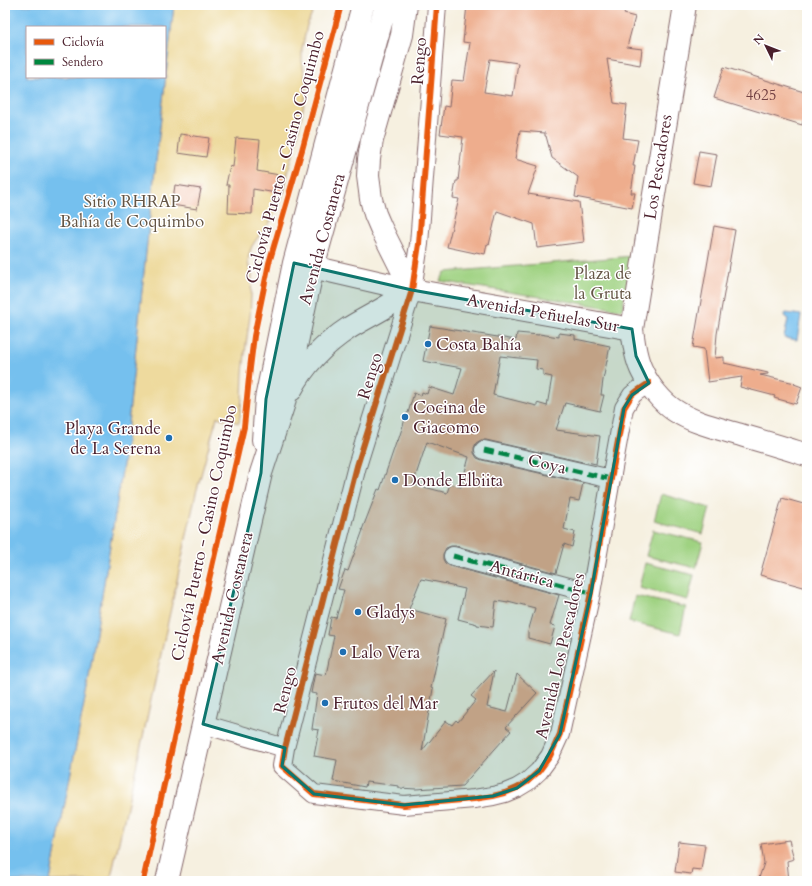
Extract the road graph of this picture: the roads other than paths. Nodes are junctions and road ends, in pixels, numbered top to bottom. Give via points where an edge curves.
1 (363, 5) edge
2 (386, 5) edge
3 (406, 5) edge
4 (437, 5) edge
5 (685, 5) edge
6 (303, 265) junction
7 (412, 290) junction
8 (632, 329) junction
9 (649, 383) junction
10 (284, 404) junction
11 (484, 450) dead end
12 (807, 455) edge
13 (261, 473) junction
14 (611, 479) junction
15 (453, 556) dead end
16 (591, 593) junction
17 (203, 724) junction
18 (285, 748) junction
19 (167, 881) edge

1 - 6 main road, Avenida Costanera
2 - 6 main road, Avenida Costanera
3 - 7 main road via 402,35 372,140 368,176 375,214
4 - 7 street, Rengo via 419,244
5 - 8 main road, Los Pescadores
6 - 7 main road, Avenida Peñuelas Sur
6 - 10 main road, Avenida Costanera
6 - 13 main road, Avenida Costanera via 266,399
7 - 8 main road, Avenida Peñuelas Sur
7 - 10 main road via 330,342 304,370
7 - 18 street, Rengo via 357,466
8 - 9 main road, Avenida Peñuelas Sur via 636,356
9 - 12 main road, Avenida Peñuelas Sur via 667,405 692,420
9 - 14 street, Avenida Los Pescadores via 632,395 624,408
10 - 13 main road, Avenida Costanera
11 - 14 street, Coya
13 - 17 main road, Avenida Costanera
14 - 16 street, Avenida Los Pescadores
15 - 16 street, Antártica
16 - 18 street, Avenida Los Pescadores via 560,734 550,756 539,771 517,788 474,799 404,805 314,794 282,766
17 - 18 street
17 - 19 main road, Avenida Costanera

